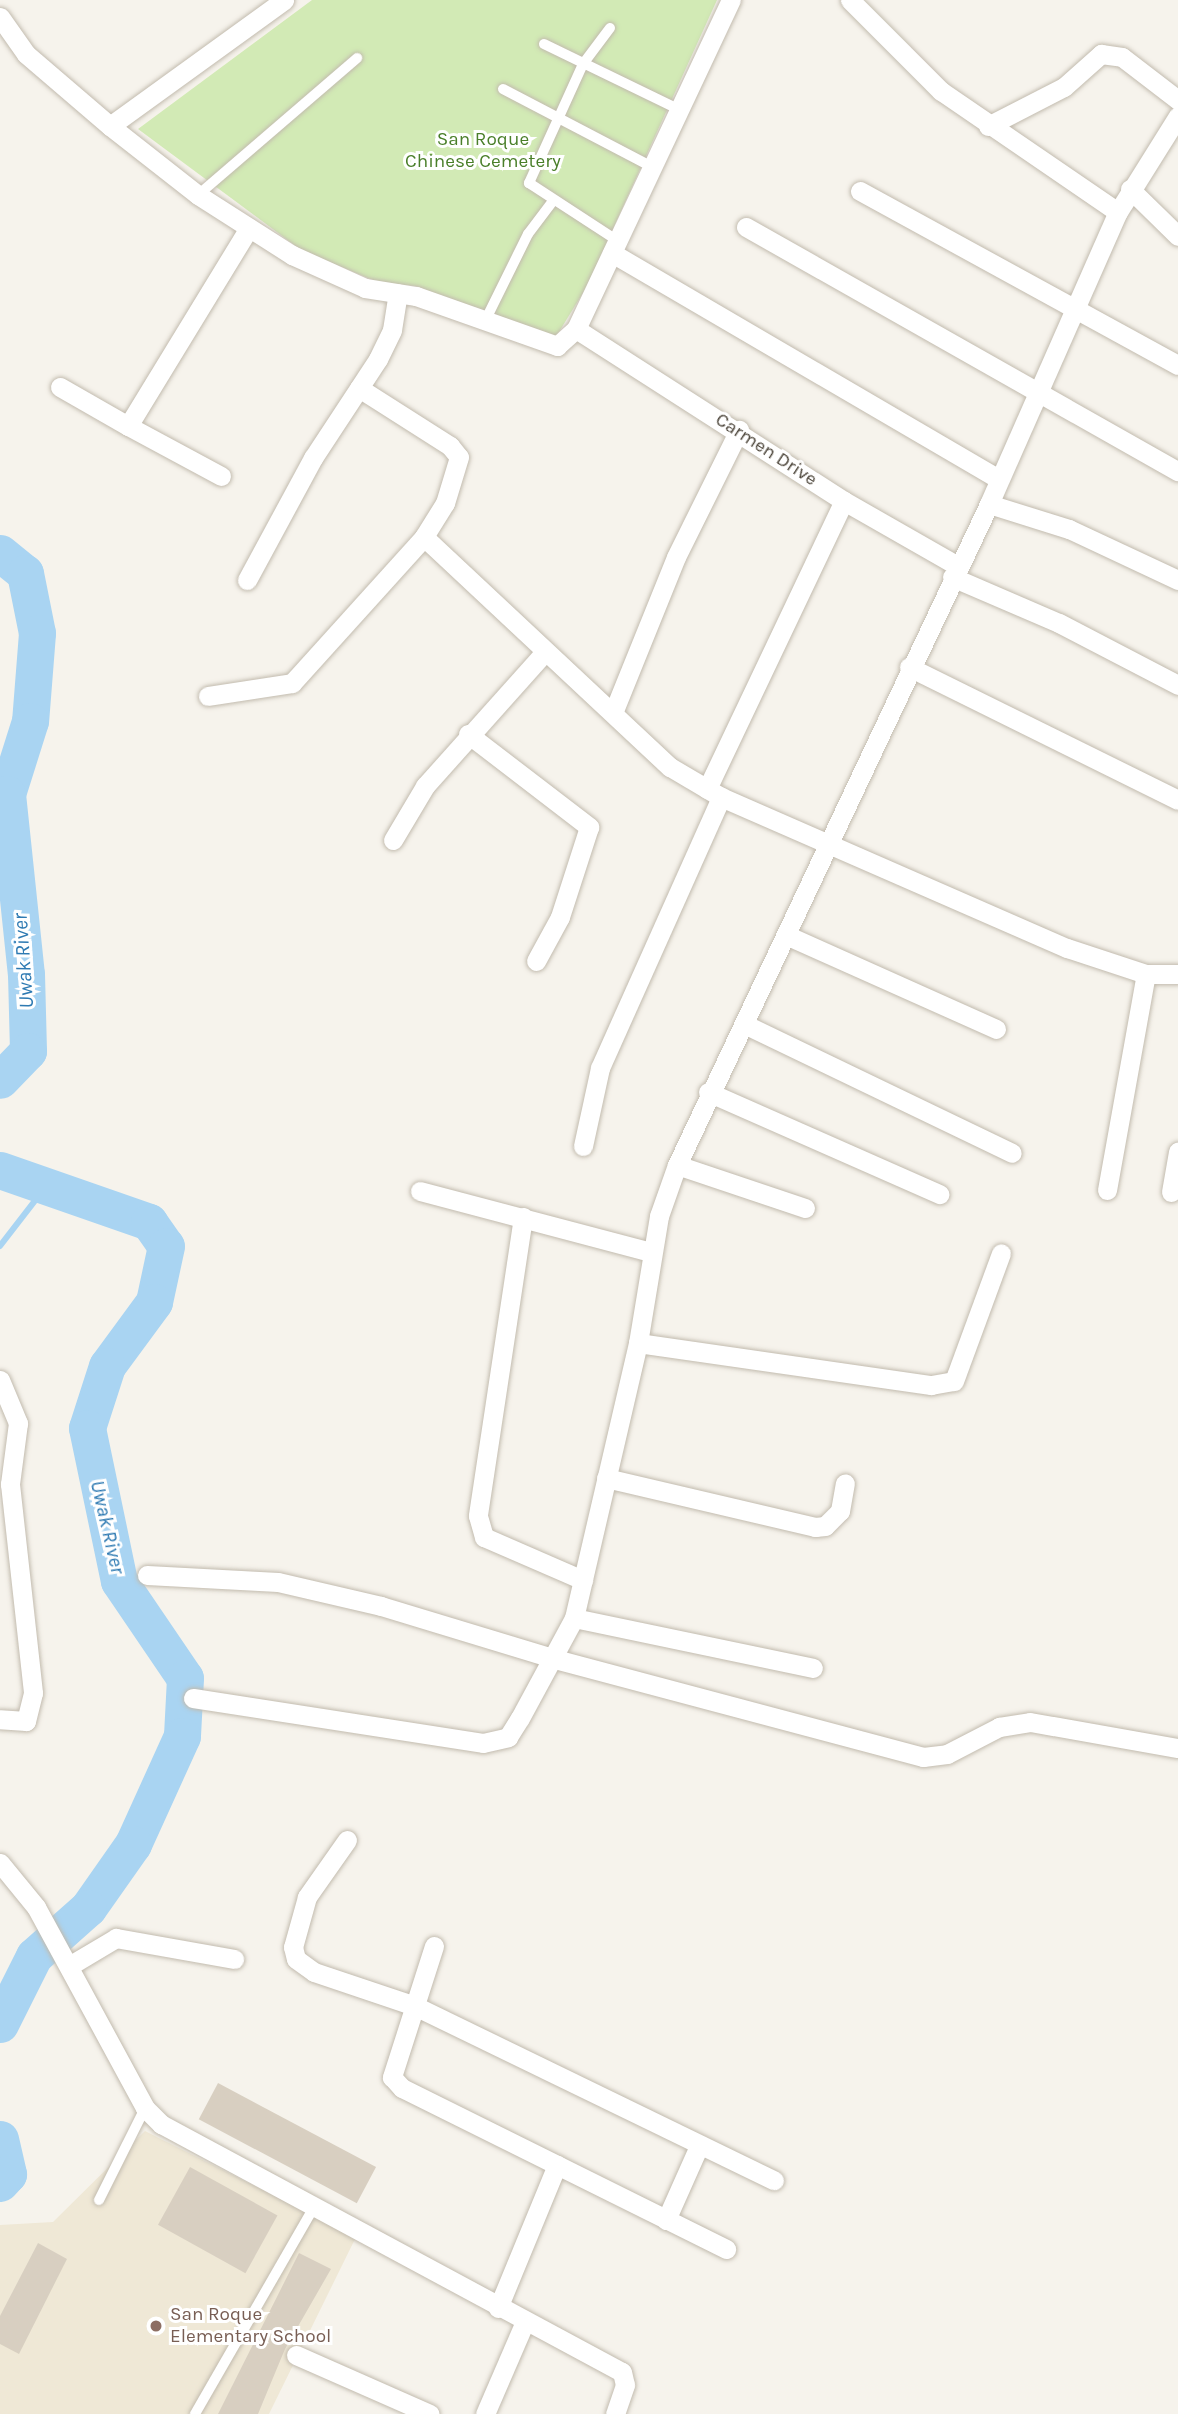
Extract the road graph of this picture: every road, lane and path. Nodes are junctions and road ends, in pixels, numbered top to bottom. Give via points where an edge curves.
1 (284, 0) edge
2 (731, 0) edge
3 (850, 0) edge
4 (0, 17) edge
5 (610, 29) dead end
6 (544, 44) dead end
7 (357, 58) dead end
8 (583, 64) junction
9 (502, 89) dead end
10 (1178, 100) edge
11 (683, 112) junction
12 (1178, 116) edge
13 (556, 118) junction
14 (110, 126) junction
15 (988, 126) junction
16 (655, 168) junction
17 (1130, 189) junction
18 (860, 191) dead end
19 (198, 195) junction
20 (554, 201) junction
21 (1118, 212) junction
22 (746, 227) dead end
23 (249, 228) junction
24 (1178, 236) edge
25 (615, 247) junction
26 (398, 293) junction
27 (1075, 309) junction
28 (484, 321) junction
29 (576, 329) junction
30 (1178, 365) edge
31 (60, 387) dead end
32 (359, 388) junction
33 (1037, 392) junction
34 (128, 426) junction
35 (739, 430) junction
36 (1178, 471) edge
37 (221, 475) dead end
38 (999, 479) junction
39 (844, 501) junction
40 (989, 504) junction
41 (424, 537) junction
42 (955, 572) junction
43 (247, 580) dead end
44 (1178, 580) edge
45 (544, 652) junction
46 (909, 667) junction
47 (1178, 685) edge
48 (208, 696) dead end
49 (612, 713) junction
50 (468, 734) junction
51 (714, 793) junction
52 (1178, 800) edge
53 (393, 840) dead end
54 (829, 842) junction
55 (786, 935) junction
56 (536, 961) dead end
57 (1146, 974) junction
58 (1178, 974) edge
59 (744, 1024) junction
60 (996, 1029) dead end
61 (708, 1092) junction
62 (583, 1146) dead end
63 (1178, 1152) edge
64 (1012, 1153) dead end
65 (677, 1165) junction
66 (1107, 1190) dead end
67 (420, 1191) dead end
68 (1171, 1192) dead end
69 (939, 1194) dead end
70 (805, 1208) dead end
71 (523, 1217) junction
72 (651, 1252) junction
73 (1001, 1253) dead end
74 (638, 1343) junction
75 (0, 1380) edge
76 (606, 1478) junction
77 (845, 1483) dead end
78 (147, 1575) dead end
79 (583, 1580) junction
80 (574, 1618) junction
81 (555, 1659) junction
82 (813, 1668) dead end
83 (192, 1698) dead end
84 (0, 1719) edge
85 (1178, 1748) edge
86 (347, 1840) dead end
87 (0, 1863) edge
88 (434, 1945) dead end
89 (65, 1959) junction
90 (234, 1959) dead end
91 (415, 2006) junction
92 (145, 2108) junction
93 (699, 2146) junction
94 (557, 2165) junction
95 (774, 2180) dead end
96 (99, 2200) dead end
97 (315, 2205) junction
98 (666, 2220) junction
99 (726, 2249) dead end
100 (498, 2308) junction
101 (524, 2324) junction
102 (296, 2355) dead end
103 (195, 2414) edge
104 (430, 2414) edge
105 (485, 2414) edge
106 (615, 2414) edge

1 - 14 street
2 - 11 street
3 - 15 street via 890,45
4 - 14 street via 26,54
5 - 8 lane
6 - 8 lane
7 - 19 lane
8 - 11 lane
8 - 13 lane
9 - 13 lane
10 - 15 street via 1122,57 1101,54 1064,88
11 - 16 street
12 - 17 street
13 - 16 lane
13 - 20 lane via 529,183
14 - 19 street
15 - 21 street
16 - 25 street
17 - 21 street
17 - 24 street
18 - 27 street
19 - 23 street
20 - 25 lane
20 - 28 lane via 522,244
21 - 27 street
22 - 33 street
23 - 26 street via 331,274 365,288
23 - 34 street
25 - 29 street
25 - 38 street
26 - 28 street
26 - 32 street via 392,330
27 - 30 street
27 - 33 street
28 - 29 street via 548,346 563,345
29 - 35 street, Carmen Drive
31 - 34 street
32 - 41 street via 450,446 458,457 445,503
32 - 43 street
33 - 36 street
33 - 38 street
34 - 37 street
35 - 39 street, Carmen Drive
35 - 49 street via 676,557
38 - 40 street
39 - 42 street, Carmen Drive
39 - 51 street
40 - 42 street
40 - 44 street via 1069,529
41 - 45 street
41 - 48 street via 292,683
42 - 46 street
42 - 47 street, Carmen Drive
45 - 49 street
45 - 50 street
46 - 52 street
46 - 54 street
49 - 51 street via 656,756
50 - 53 street via 425,786
50 - 56 street via 589,827 560,917
51 - 54 street
51 - 62 street via 600,1069
54 - 55 street
54 - 57 street via 1067,948
55 - 59 street
55 - 60 street
57 - 58 street
57 - 66 street
59 - 61 street
59 - 64 street
61 - 65 street
61 - 69 street
63 - 68 street
65 - 70 street
65 - 72 street
67 - 71 street
71 - 72 street
71 - 79 street via 478,1516 484,1537
72 - 74 street
73 - 74 street via 954,1381 931,1384
74 - 76 street
75 - 84 street via 18,1423 10,1484 33,1693 26,1721
76 - 77 street via 814,1527 825,1526 840,1511
76 - 79 street
78 - 81 street via 278,1582 439,1620
79 - 80 street
80 - 81 street
80 - 82 street
81 - 83 street via 508,1737 494,1743
81 - 85 street via 923,1757 947,1754 999,1727 1030,1722
86 - 91 street via 307,1897 293,1947 296,1959 314,1972
87 - 89 street via 36,1907
88 - 91 street
89 - 90 street via 116,1938
89 - 92 street
91 - 93 street
91 - 94 street via 392,2077 402,2088
92 - 96 lane
92 - 97 street via 161,2124
93 - 95 street
93 - 98 street
94 - 98 street
94 - 100 street
97 - 100 street
97 - 103 lane
98 - 99 street
100 - 101 street
101 - 105 street
101 - 106 street via 622,2372 625,2385
102 - 104 street

